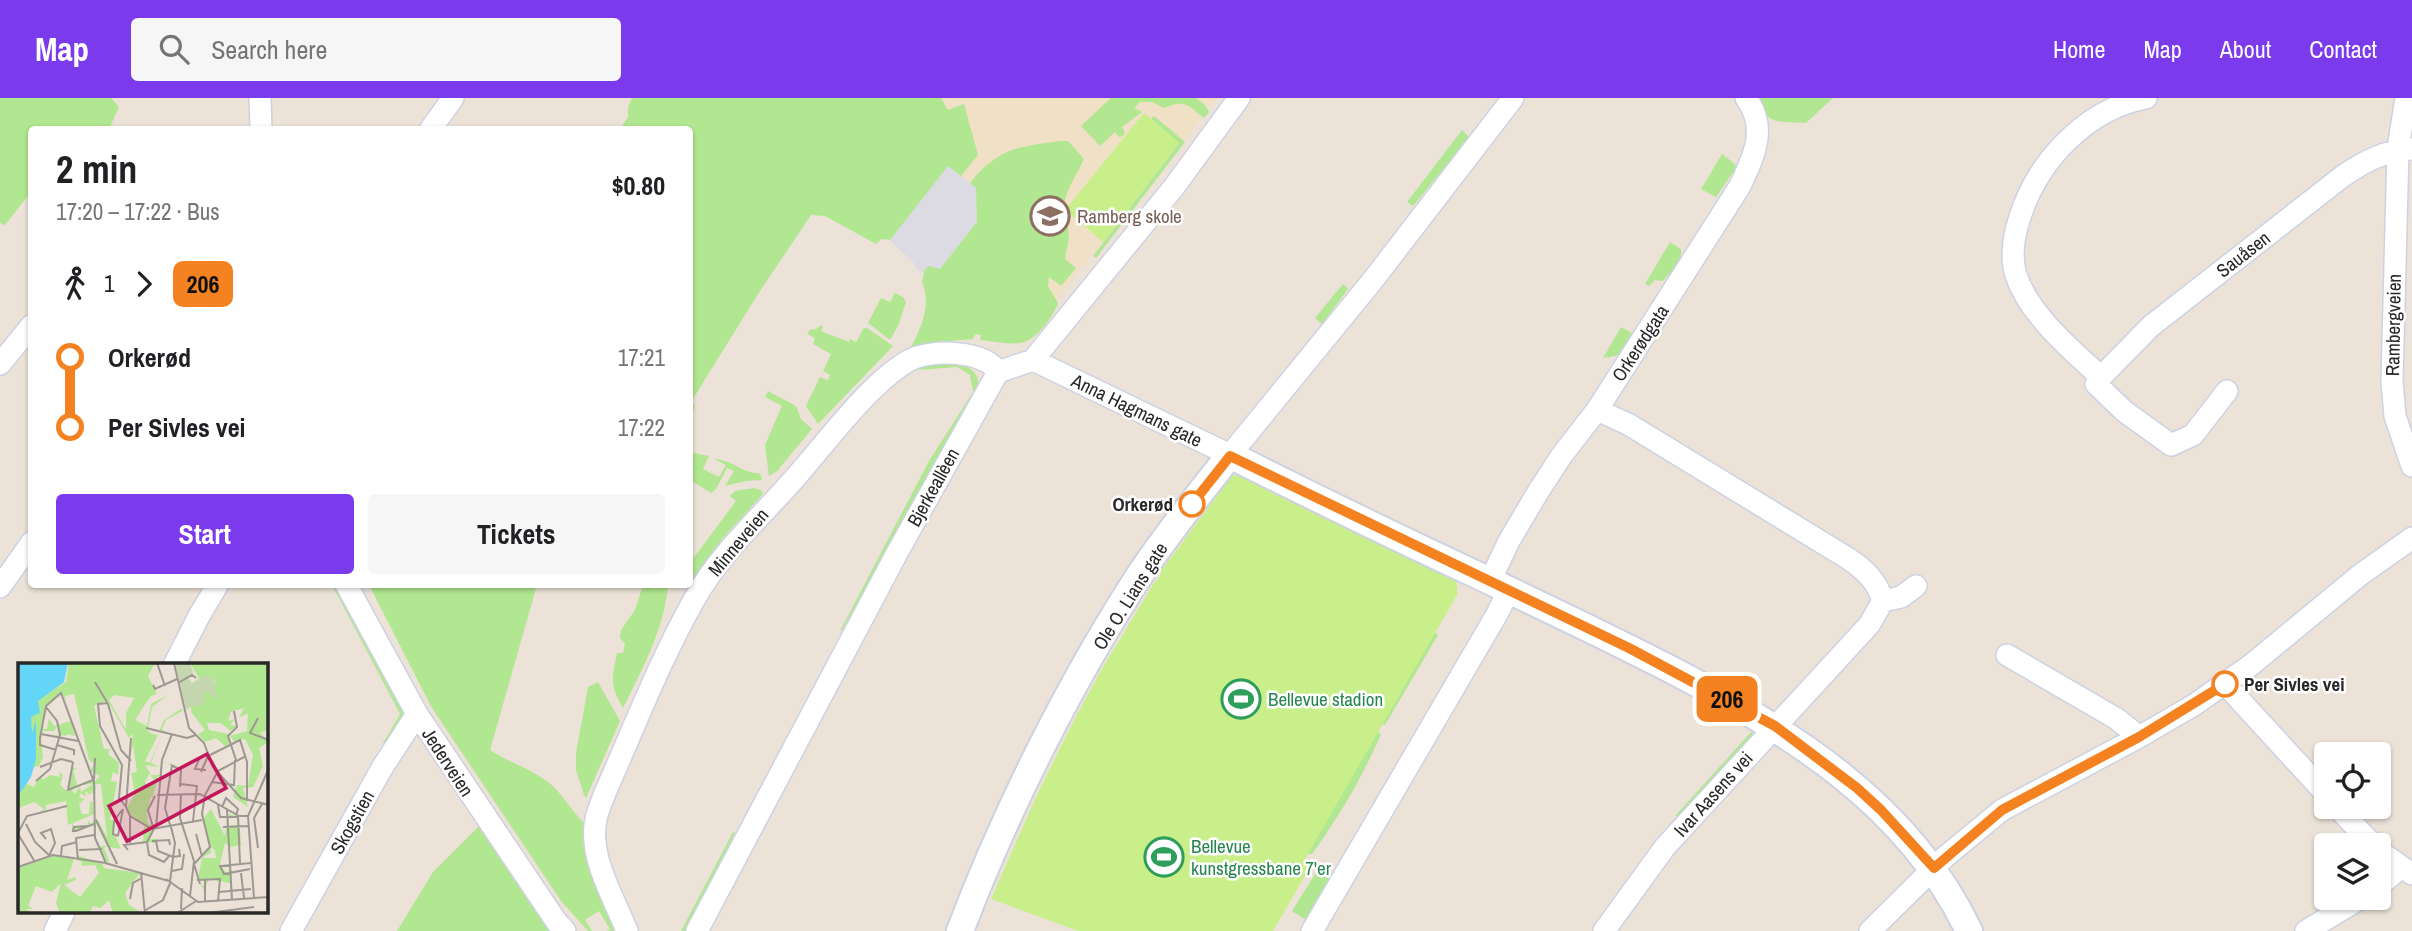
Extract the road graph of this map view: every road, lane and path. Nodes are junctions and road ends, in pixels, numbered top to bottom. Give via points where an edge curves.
1 (260, 98) edge
2 (453, 98) edge
3 (1239, 98) edge
4 (1513, 98) edge
5 (1746, 98) edge
6 (2147, 98) edge
7 (2406, 98) edge
8 (261, 126) edge
9 (433, 126) edge
10 (2405, 149) edge
11 (28, 330) edge
12 (1033, 360) junction
13 (0, 364) edge
14 (998, 372) junction
15 (2101, 377) junction
16 (2227, 391) dead end
17 (1597, 410) junction
18 (1230, 456) junction
19 (2412, 466) edge
20 (2412, 538) edge
21 (28, 548) edge
22 (1499, 585) junction
23 (1916, 586) dead end
24 (0, 587) edge
25 (216, 588) edge
26 (348, 588) edge
27 (1883, 601) junction
28 (2007, 655) dead end
29 (175, 663) edge
30 (2225, 684) junction
31 (417, 714) junction
32 (1775, 726) junction
33 (2139, 737) junction
34 (2314, 781) edge
35 (2348, 819) edge
36 (2361, 833) edge
37 (2391, 859) edge
38 (1934, 868) junction
39 (2407, 870) edge
40 (2391, 879) edge
41 (2341, 910) edge
42 (63, 914) edge
43 (55, 931) edge
44 (291, 931) edge
45 (565, 931) edge
46 (627, 931) edge
47 (697, 931) edge
48 (960, 931) edge
49 (1312, 931) edge
50 (1604, 931) edge
51 (1870, 931) edge
52 (1969, 931) edge
53 (2306, 931) edge

1 - 8 street
2 - 9 street
3 - 12 street via 1174,187
4 - 18 street, Ole O. Lians gate
5 - 17 street, Orkerødgata via 1756,113 1758,136 1740,186
6 - 15 street via 2108,111 2064,145 2037,176 2015,231 2013,263 2030,302
7 - 10 street, Rambergveien
10 - 15 street, Sauåsen via 2362,163 2333,184 2151,326
10 - 19 street, Rambergveien via 2392,382 2395,416
11 - 13 street
12 - 14 street
12 - 18 street, Anna Hagmans gate
14 - 46 street, Minneveien via 989,361 964,354 911,359 854,410 714,567 675,638 596,819 598,859
14 - 47 street, Bjerkeallèen via 903,541
15 - 16 street via 2096,384 2171,445 2193,435
17 - 22 street, Orkerødgata via 1562,455 1509,541
17 - 27 street via 1628,424 1849,559 1875,582
18 - 22 street, Anna Hagmans gate
18 - 48 street, Ole O. Lians gate via 1174,527 1114,616 1038,756
20 - 30 street
21 - 24 street
22 - 32 street, Anna Hagmans gate
22 - 49 street, Orkerødgata via 1497,614
23 - 27 street via 1901,597
25 - 29 street
26 - 31 street, Jederveien
27 - 32 street, Ivar Aasens vei via 1870,625
28 - 33 street via 2117,719
30 - 33 street
30 - 34 street
31 - 44 street, Skogstien
31 - 45 street, Jederveien
32 - 38 street, Anna Hagmans gate via 1857,788
32 - 50 street, Ivar Aasens vei via 1665,847
33 - 38 street via 2002,810
35 - 36 street
37 - 39 street
38 - 51 street
38 - 52 street, Anna Hagmans gate
39 - 40 street
41 - 53 street
42 - 43 street

